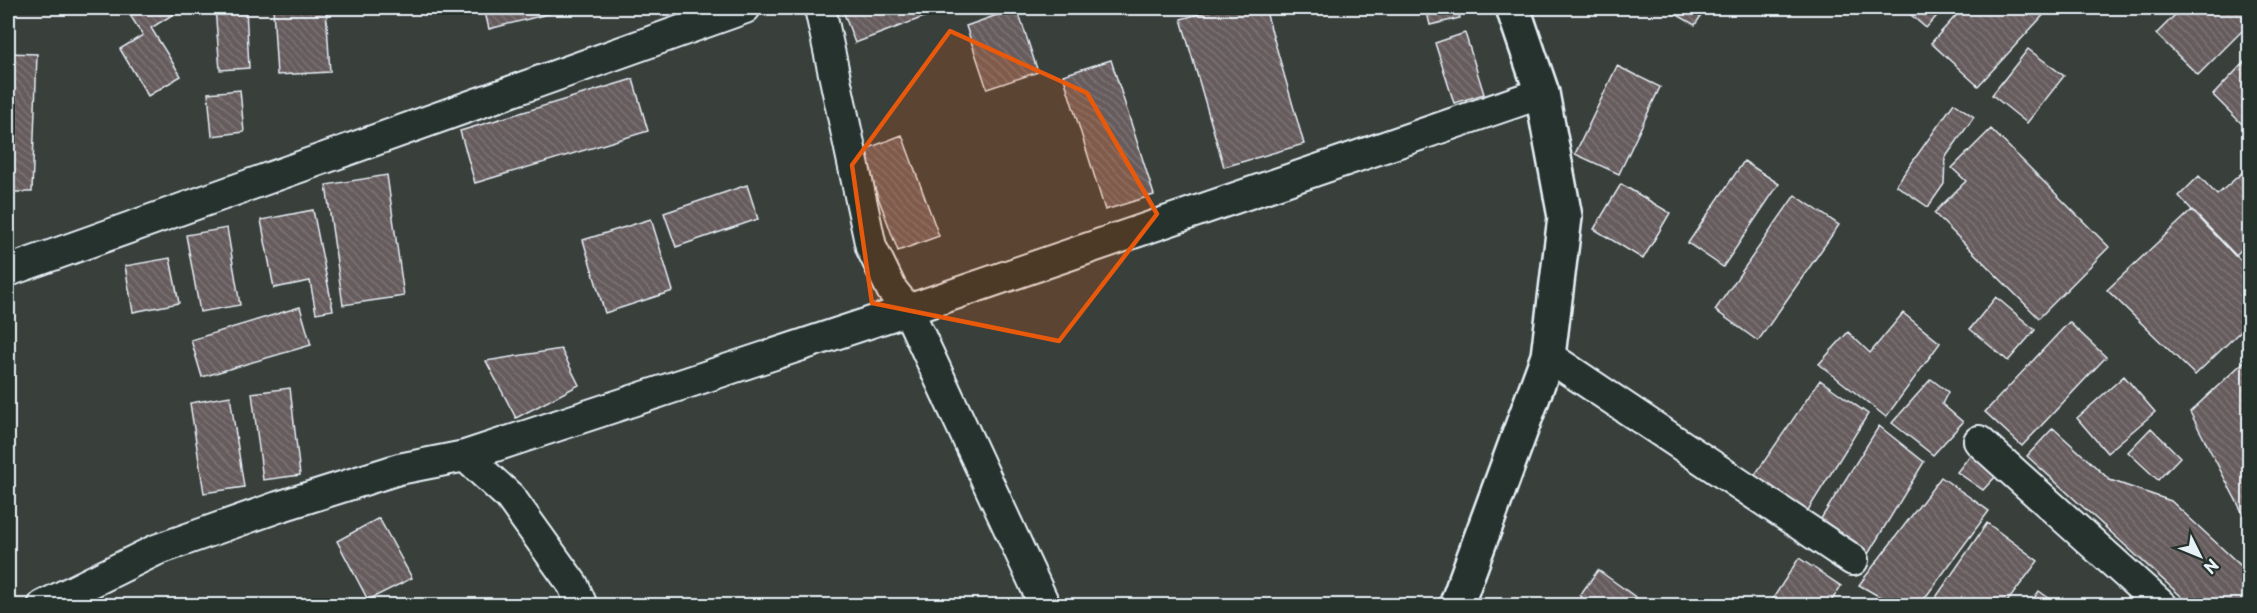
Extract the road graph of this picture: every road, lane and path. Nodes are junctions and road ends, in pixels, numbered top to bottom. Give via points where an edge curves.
1 (744, 8) edge
2 (820, 8) edge
3 (1513, 8) edge
4 (1542, 93) junction
5 (8, 271) edge
6 (908, 310) junction
7 (1548, 356) junction
8 (1979, 441) dead end
9 (465, 456) junction
10 (1853, 560) dead end
11 (43, 606) edge
12 (582, 606) edge
13 (1045, 606) edge
14 (1456, 606) edge
15 (2162, 606) edge

1 - 5 street
2 - 6 street via 871,247 892,290
3 - 4 street
4 - 6 street
4 - 7 street via 1565,217
6 - 9 street
6 - 13 street
7 - 10 street
7 - 14 street
8 - 15 street
9 - 11 street via 399,469 156,550
9 - 12 street via 510,497 573,585

